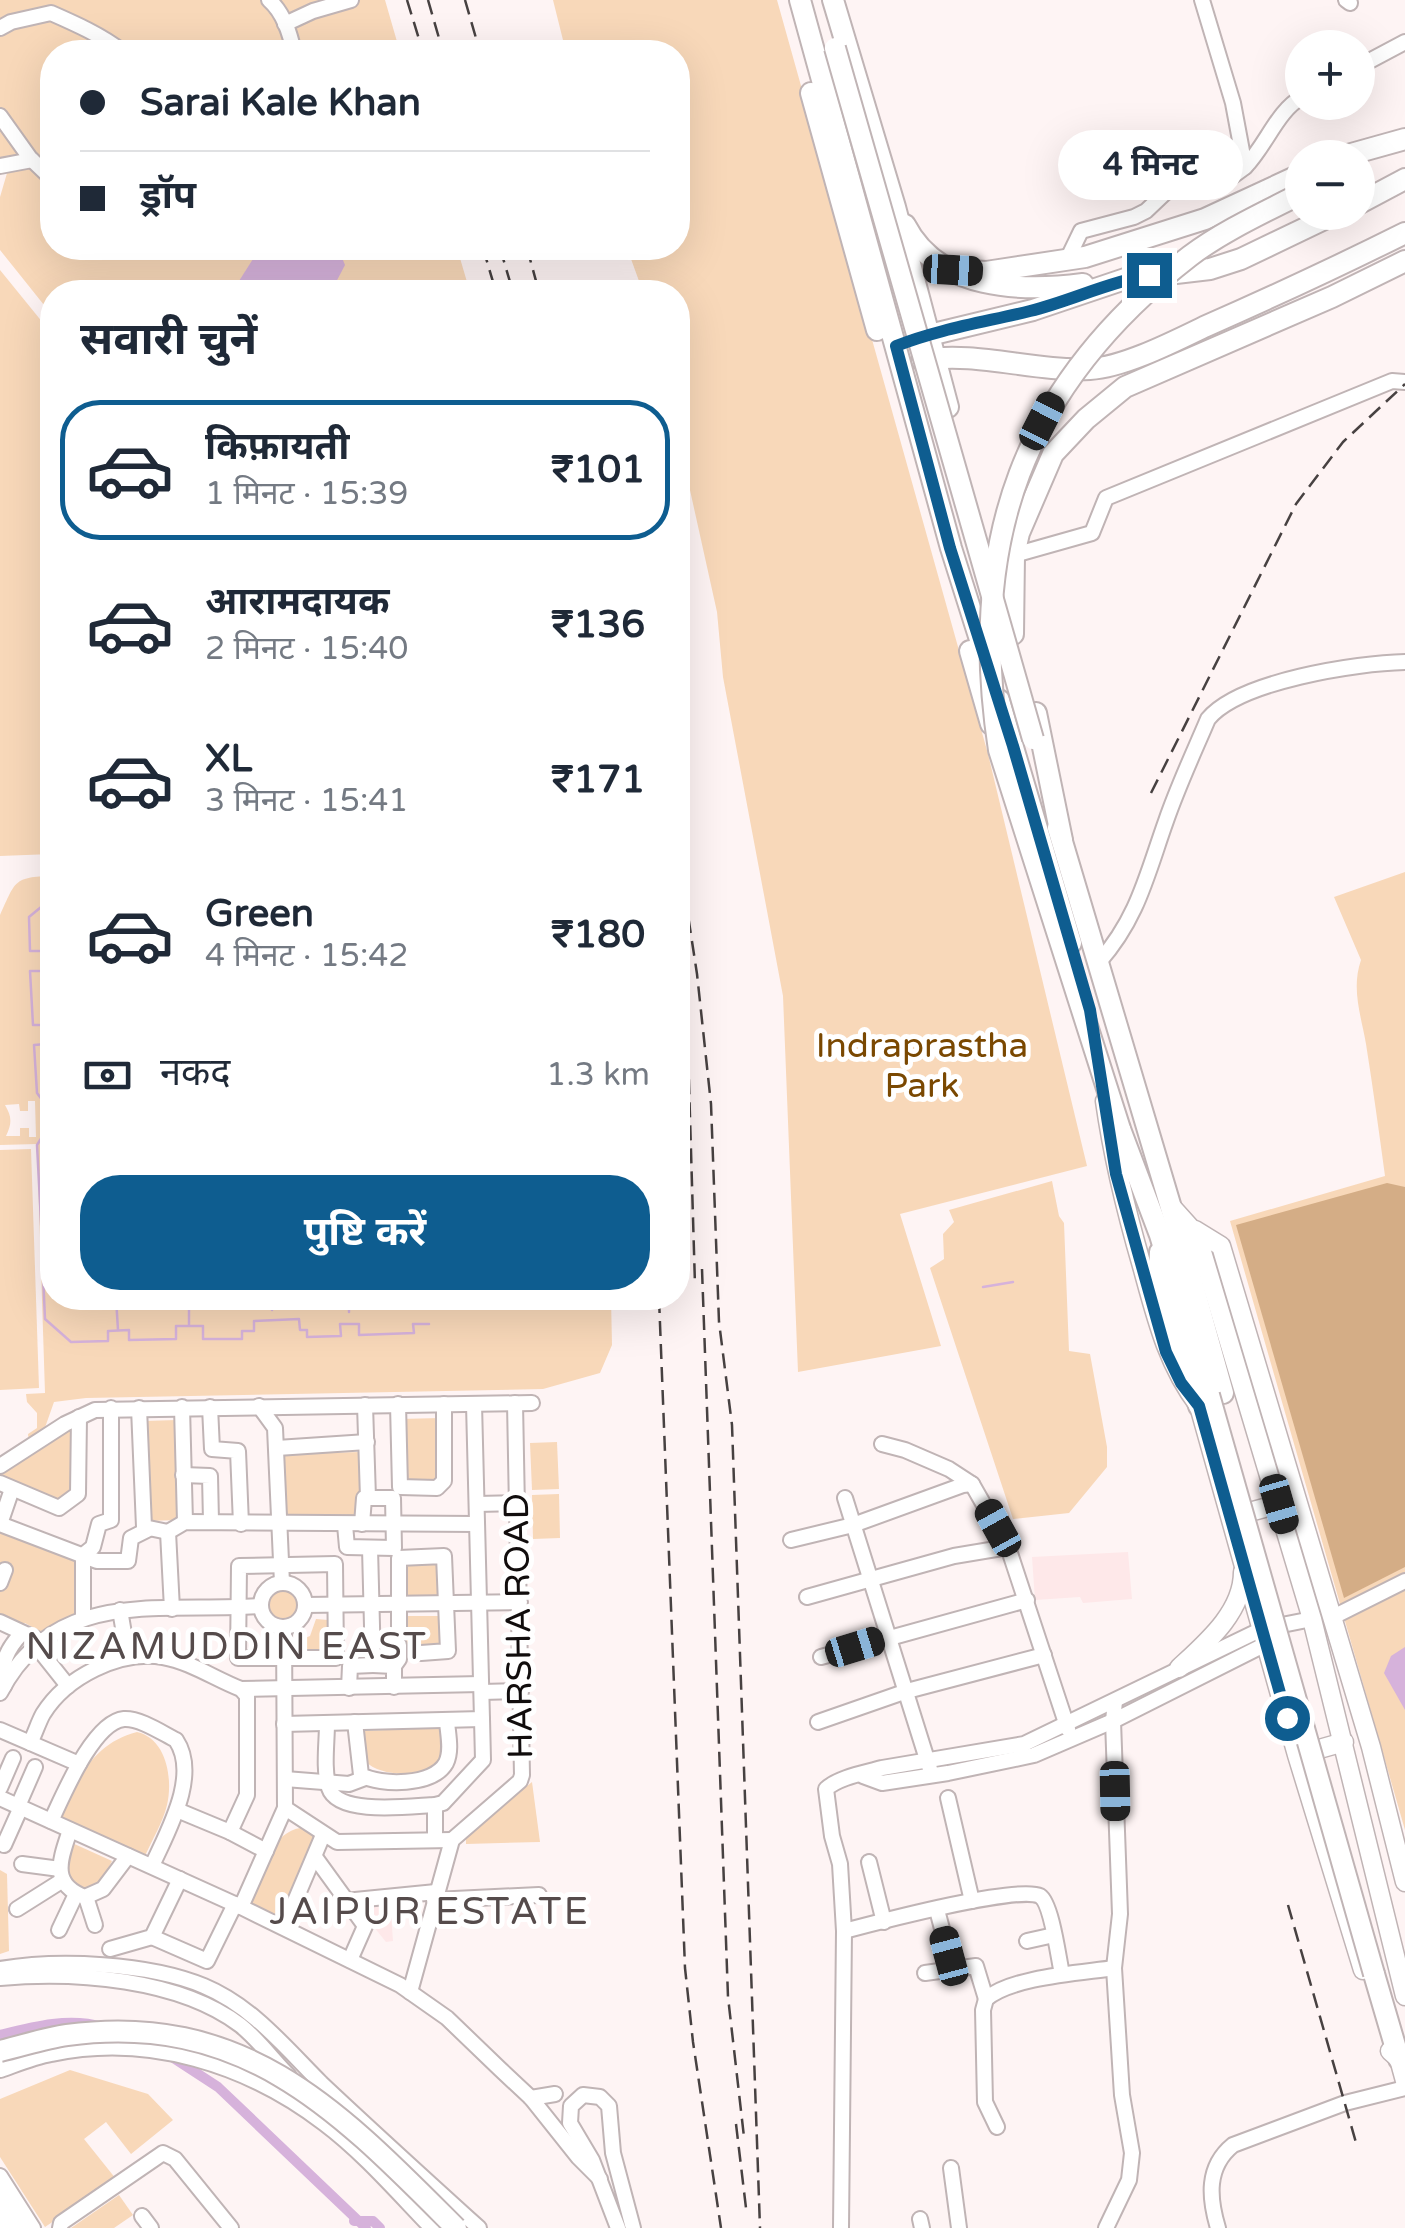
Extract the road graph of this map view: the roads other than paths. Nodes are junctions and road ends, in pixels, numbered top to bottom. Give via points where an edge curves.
1 (269, 0) edge
2 (352, 0) edge
3 (798, 0) edge
4 (821, 0) edge
5 (832, 0) edge
6 (1202, 0) edge
7 (285, 24) junction
8 (0, 28) edge
9 (104, 40) edge
10 (290, 40) edge
11 (1405, 42) edge
12 (1375, 57) edge
13 (1285, 107) edge
14 (0, 116) edge
15 (1405, 139) edge
16 (1375, 148) edge
17 (1375, 155) edge
18 (32, 160) junction
19 (0, 166) edge
20 (1245, 166) junction
21 (40, 168) edge
22 (1405, 179) edge
23 (1285, 182) edge
24 (1375, 195) edge
25 (1285, 203) edge
26 (896, 207) junction
27 (1301, 230) edge
28 (1405, 232) edge
29 (904, 239) junction
30 (870, 256) junction
31 (1068, 260) junction
32 (1405, 261) edge
33 (953, 270) junction
34 (1125, 280) junction
35 (939, 331) junction
36 (898, 355) junction
37 (945, 359) junction
38 (1405, 382) edge
39 (1014, 555) junction
40 (1013, 634) junction
41 (1405, 662) edge
42 (999, 750) junction
43 (1062, 840) junction
44 (1071, 943) joint
45 (1099, 962) junction
46 (1170, 1204) junction
47 (1195, 1230) junction
48 (1160, 1235) junction
49 (1196, 1325) junction
50 (515, 1403) junction
51 (365, 1404) junction
52 (398, 1404) junction
53 (444, 1404) junction
54 (474, 1404) junction
55 (532, 1404) dead end
56 (259, 1406) junction
57 (292, 1406) junction
58 (1199, 1406) junction
59 (182, 1407) junction
60 (210, 1407) junction
61 (112, 1408) junction
62 (145, 1408) junction
63 (78, 1417) junction
64 (276, 1428) junction
65 (212, 1440) junction
66 (182, 1441) junction
67 (367, 1442) junction
68 (882, 1444) dead end
69 (277, 1448) junction
70 (0, 1466) edge
71 (184, 1475) junction
72 (972, 1484) junction
73 (6, 1486) edge
74 (398, 1493) junction
75 (368, 1498) junction
76 (845, 1498) dead end
77 (517, 1503) junction
78 (477, 1504) junction
79 (1279, 1504) junction
80 (1231, 1518) junction
81 (185, 1522) junction
82 (212, 1522) junction
83 (242, 1524) junction
84 (345, 1524) junction
85 (362, 1524) junction
86 (394, 1524) junction
87 (478, 1524) junction
88 (278, 1525) junction
89 (853, 1525) junction
90 (147, 1530) junction
91 (168, 1532) junction
92 (791, 1540) dead end
93 (1008, 1547) junction
94 (370, 1548) junction
95 (83, 1555) junction
96 (1243, 1562) junction
97 (280, 1564) junction
98 (870, 1580) junction
99 (1405, 1581) edge
100 (282, 1584) junction
101 (807, 1597) dead end
102 (1028, 1600) junction
103 (520, 1602) junction
104 (446, 1603) junction
105 (480, 1603) junction
106 (305, 1604) junction
107 (337, 1604) junction
108 (372, 1604) junction
109 (398, 1604) junction
110 (260, 1606) junction
111 (238, 1608) junction
112 (172, 1609) junction
113 (120, 1610) junction
114 (82, 1617) junction
115 (1331, 1618) junction
116 (1312, 1619) junction
117 (0, 1622) edge
118 (284, 1627) junction
119 (22, 1632) junction
120 (890, 1636) junction
121 (1264, 1637) junction
122 (40, 1645) junction
123 (376, 1646) dead end
124 (422, 1653) dead end
125 (1044, 1655) junction
126 (821, 1657) dead end
127 (128, 1658) junction
128 (284, 1660) junction
129 (375, 1665) junction
130 (394, 1666) junction
131 (1179, 1668) junction
132 (68, 1686) junction
133 (394, 1687) junction
134 (349, 1688) junction
135 (481, 1688) junction
136 (284, 1689) junction
137 (2, 1690) edge
138 (241, 1690) junction
139 (521, 1691) junction
140 (907, 1691) junction
141 (1115, 1701) junction
142 (482, 1719) junction
143 (354, 1722) junction
144 (447, 1722) junction
145 (818, 1722) dead end
146 (1113, 1722) junction
147 (327, 1723) junction
148 (284, 1724) junction
149 (0, 1730) edge
150 (1069, 1732) junction
151 (1344, 1742) junction
152 (30, 1743) junction
153 (1298, 1756) junction
154 (13, 1758) dead end
155 (79, 1764) junction
156 (34, 1767) dead end
157 (930, 1768) junction
158 (364, 1778) junction
159 (285, 1780) junction
160 (328, 1784) junction
161 (0, 1788) edge
162 (0, 1798) edge
163 (948, 1798) dead end
164 (435, 1806) junction
165 (22, 1808) junction
166 (285, 1808) junction
167 (177, 1810) junction
168 (51, 1821) junction
169 (70, 1830) junction
170 (18, 1831) dead end
171 (230, 1832) junction
172 (323, 1835) junction
173 (435, 1840) junction
174 (452, 1840) junction
175 (4, 1845) dead end
176 (266, 1851) junction
177 (128, 1856) junction
178 (315, 1858) junction
179 (25, 1862) dead end
180 (870, 1862) dead end
181 (152, 1866) junction
182 (61, 1871) junction
183 (180, 1879) junction
184 (1405, 1882) edge
185 (81, 1895) junction
186 (539, 1895) dead end
187 (435, 1896) junction
188 (345, 1900) junction
189 (972, 1902) junction
190 (238, 1906) junction
191 (17, 1908) dead end
192 (937, 1910) junction
193 (884, 1922) junction
194 (94, 1925) dead end
195 (284, 1928) junction
196 (59, 1930) dead end
197 (844, 1931) junction
198 (1054, 1935) junction
199 (152, 1937) junction
200 (1027, 1941) dead end
201 (110, 1949) dead end
202 (949, 1956) dead end
203 (350, 1960) junction
204 (1114, 1968) junction
205 (0, 1969) edge
206 (1062, 1969) dead end
207 (926, 1973) dead end
208 (0, 1978) edge
209 (410, 1992) junction
210 (1405, 1996) edge
211 (986, 1999) junction
212 (0, 2051) edge
213 (1402, 2052) edge
214 (0, 2066) edge
215 (1405, 2084) edge
216 (554, 2094) dead end
217 (531, 2098) junction
218 (997, 2127) dead end
219 (951, 2168) dead end
220 (0, 2176) edge
221 (600, 2179) junction
222 (0, 2193) edge
223 (0, 2215) edge
224 (62, 2226) edge
225 (10, 2228) edge
226 (30, 2228) edge
227 (231, 2228) edge
228 (439, 2228) edge
229 (456, 2228) edge
230 (479, 2228) edge
231 (618, 2228) edge
232 (633, 2228) edge
233 (841, 2228) edge
234 (959, 2228) edge
235 (1106, 2228) edge
236 (1218, 2228) edge

1 - 7 street
2 - 7 street
3 - 30 highway
3 - 42 highway, bridge via 795,34
4 - 43 highway, bridge
5 - 26 highway
6 - 20 street
7 - 10 street
8 - 9 street via 52,13
11 - 12 street
13 - 20 street
14 - 18 street
15 - 16 highway
15 - 17 highway
18 - 19 street
18 - 21 street
20 - 31 street via 1230,178 1166,192 1134,217 1081,231
22 - 24 highway
23 - 31 highway via 1205,220
25 - 42 highway, bridge via 1178,266 1089,352 1052,401 1017,477 992,579 989,687
26 - 29 highway
26 - 33 highway via 911,238
27 - 34 highway via 1210,269
28 - 37 highway via 1292,289 1107,366
29 - 30 highway
29 - 35 highway
30 - 36 highway
31 - 33 highway
32 - 39 highway via 1125,387 1053,454
33 - 34 highway via 1004,288
34 - 35 highway
35 - 36 highway
35 - 37 highway
36 - 37 highway
36 - 44 highway
37 - 40 highway
38 - 39 street via 1392,380 1106,498 1092,533
39 - 40 highway
40 - 43 highway via 1044,742
41 - 45 street via 1322,671 1214,711 1136,910
42 - 48 highway, bridge
43 - 45 highway
44 - 58 main road via 1090,1010 1121,1192 1166,1352
45 - 46 highway
46 - 47 main road
46 - 49 highway
47 - 79 main road
47 - 115 main road via 1221,1246
48 - 49 highway
48 - 58 highway via 1158,1276
49 - 213 highway, bridge
50 - 54 street
50 - 55 street
50 - 77 street, HARSHA ROAD
51 - 52 street
51 - 57 street
51 - 67 street
52 - 53 street
52 - 74 street
53 - 54 street
53 - 74 street via 443,1484
54 - 78 street
56 - 57 street
56 - 60 street
56 - 64 street
57 - 64 street
58 - 80 main road
59 - 60 street
59 - 62 street
59 - 66 street
60 - 65 street
61 - 62 street
61 - 63 street
61 - 95 street via 111,1520 99,1524 93,1547
62 - 90 street
63 - 70 street
63 - 73 street via 78,1494 59,1508
64 - 69 street
65 - 66 street
65 - 83 street via 212,1449 238,1450
66 - 71 street
67 - 69 street
67 - 75 street
68 - 72 street via 949,1468
69 - 88 street
71 - 81 street
71 - 82 street via 210,1476
72 - 89 street
72 - 93 street
73 - 95 street via 0,1524
74 - 75 street
74 - 86 street
75 - 85 street
76 - 89 street
77 - 78 street
77 - 103 street, HARSHA ROAD
78 - 87 street
79 - 80 main road
79 - 116 main road
80 - 96 main road
81 - 82 street
81 - 91 street
82 - 83 street
83 - 88 street
84 - 85 street
84 - 88 street
84 - 94 street via 346,1547
85 - 86 street
86 - 87 street
86 - 94 street via 394,1547
87 - 105 street
88 - 97 street
89 - 92 street
89 - 98 street
90 - 91 street
90 - 95 street via 131,1538 126,1562
91 - 112 street
93 - 98 street
93 - 102 street
94 - 108 street
95 - 114 street
96 - 121 main road
96 - 131 main road via 1240,1595 1206,1644
97 - 100 street
97 - 107 street via 336,1564
97 - 111 street via 239,1566
98 - 101 street
98 - 120 street
99 - 115 street
100 - 106 street via 295,1587
100 - 110 street via 269,1588
102 - 120 street
102 - 125 street
103 - 105 street
103 - 139 street, HARSHA ROAD
104 - 105 street
104 - 109 street
104 - 109 street via 446,1557 402,1556
104 - 124 street via 448,1652
105 - 135 street
106 - 107 street
106 - 118 street via 296,1622
107 - 108 street
107 - 128 street via 336,1658
108 - 109 street
108 - 129 street
109 - 130 street
110 - 111 street
110 - 118 street via 265,1619
111 - 112 street
111 - 128 street via 238,1658
112 - 113 street
113 - 114 street
113 - 127 street
114 - 122 street
115 - 184 main road
116 - 121 street
116 - 151 main road
117 - 119 street
118 - 128 street
119 - 122 street
119 - 137 street via 1,1666
120 - 126 street
120 - 140 street
121 - 131 street
121 - 146 street
121 - 153 main road
122 - 132 street
122 - 137 street
123 - 129 street
125 - 140 street
125 - 150 street
127 - 132 street
127 - 138 street via 162,1657 195,1666
128 - 136 street
129 - 130 street
129 - 134 street via 350,1666
130 - 133 street
131 - 141 street
132 - 152 street via 43,1714
133 - 134 street
133 - 135 street
134 - 136 street
135 - 139 street
135 - 142 street
136 - 138 street
136 - 148 street
138 - 171 street via 248,1704 248,1795
139 - 174 street, HARSHA ROAD via 520,1781
140 - 145 street
140 - 157 street
141 - 146 street
141 - 150 street
142 - 144 street
142 - 164 street via 483,1760
143 - 144 street
143 - 147 street
143 - 158 street
144 - 158 street via 446,1762 431,1776
146 - 150 street
146 - 204 street via 1120,1914
147 - 148 street
147 - 160 street
148 - 159 street
149 - 152 street
150 - 157 street via 1015,1760
151 - 153 main road
151 - 210 main road
152 - 155 street
153 - 213 main road via 1382,2033 1388,2049
154 - 161 street
155 - 167 street via 124,1719 176,1740 182,1781
155 - 168 street
156 - 165 street
157 - 197 street via 882,1783 862,1776 836,1780 826,1789
158 - 160 street
159 - 160 street
159 - 166 street
160 - 164 street via 341,1802 356,1806
162 - 165 street
163 - 189 street
164 - 173 street
165 - 168 street
165 - 170 street
165 - 175 street
166 - 172 street
166 - 176 street
167 - 171 street
167 - 181 street
168 - 169 street
169 - 177 street
169 - 182 street
171 - 176 street
172 - 173 street via 346,1842
172 - 178 street
173 - 174 street
174 - 187 street
176 - 190 street
177 - 181 street
177 - 185 street via 104,1889
178 - 188 street
178 - 195 street
179 - 182 street
180 - 193 street
181 - 183 street
182 - 185 street via 67,1888
182 - 191 street
183 - 190 street
183 - 199 street via 161,1901
185 - 194 street
185 - 196 street
186 - 187 street
187 - 188 street
187 - 209 street
188 - 203 street via 365,1926
189 - 192 street
189 - 198 street via 1043,1898
190 - 195 street
190 - 199 street via 207,1961
192 - 193 street
192 - 202 street
193 - 197 street
195 - 203 street
197 - 233 street
198 - 200 street
198 - 206 street
199 - 201 street
203 - 209 street
204 - 211 street via 1021,1985
204 - 235 street via 1132,2153 1129,2180
205 - 230 street via 125,1970 204,1986 274,2034
207 - 211 street via 976,1966
208 - 228 street via 144,1985 212,2008 242,2026
209 - 217 street
211 - 218 street via 985,2102
212 - 229 highway, bridge via 119,2032 227,2051 309,2092
213 - 215 main road
214 - 228 highway via 95,2046 150,2047 222,2063 327,2121
215 - 236 street via 1233,2145 1212,2181
216 - 217 street
217 - 221 street
219 - 234 street
220 - 226 street
221 - 231 street
221 - 232 street via 570,2122 577,2098 593,2094 609,2106 613,2153
222 - 226 main road
223 - 225 main road
224 - 227 street via 163,2153

